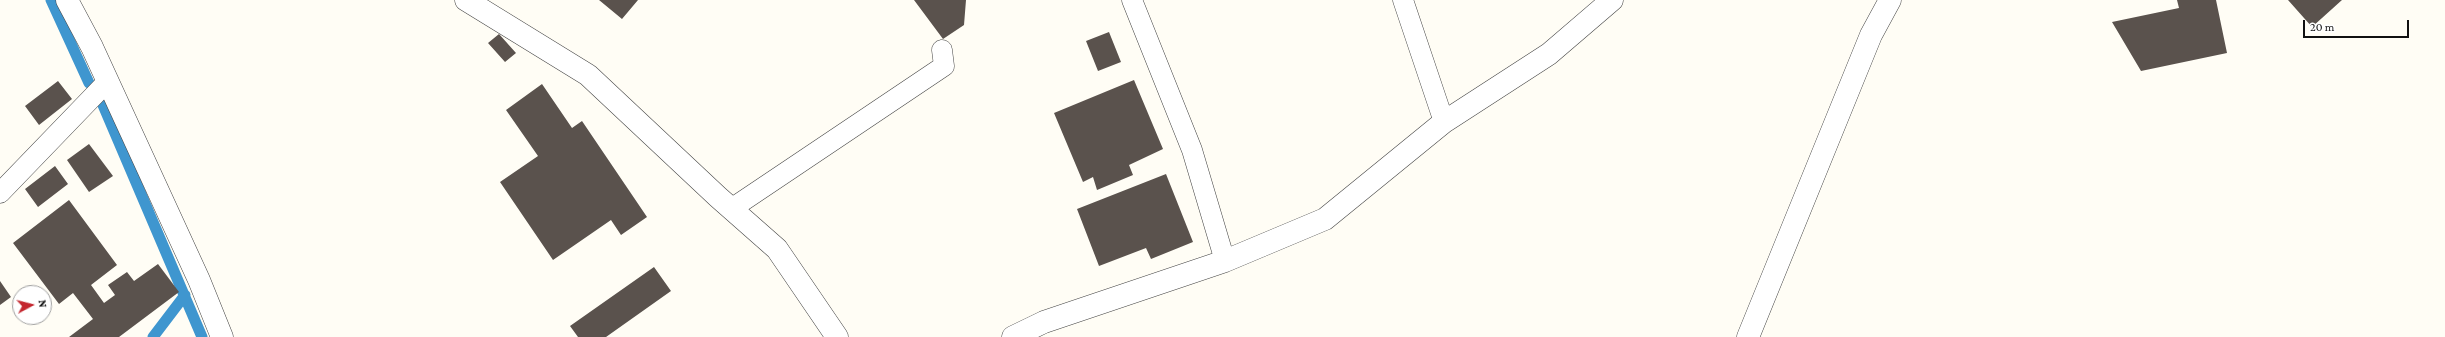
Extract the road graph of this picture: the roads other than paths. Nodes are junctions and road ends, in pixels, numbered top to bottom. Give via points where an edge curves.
1 (67, 0) edge
2 (466, 0) edge
3 (1132, 0) edge
4 (1403, 0) edge
5 (1612, 0) edge
6 (1890, 0) edge
7 (942, 50) dead end
8 (108, 81) junction
9 (1444, 122) junction
10 (0, 193) edge
11 (731, 209) junction
12 (1225, 261) junction
13 (222, 337) edge
14 (837, 337) edge
15 (1013, 337) edge
16 (1748, 337) edge

1 - 8 street
2 - 11 street via 588,75
3 - 12 lane via 1192,150
4 - 9 lane
5 - 9 street via 1549,54
6 - 16 street via 1870,35
7 - 11 lane via 944,66
8 - 10 lane
8 - 13 street via 199,280
9 - 12 street via 1325,220
11 - 14 street via 777,249
12 - 15 street via 1044,322

